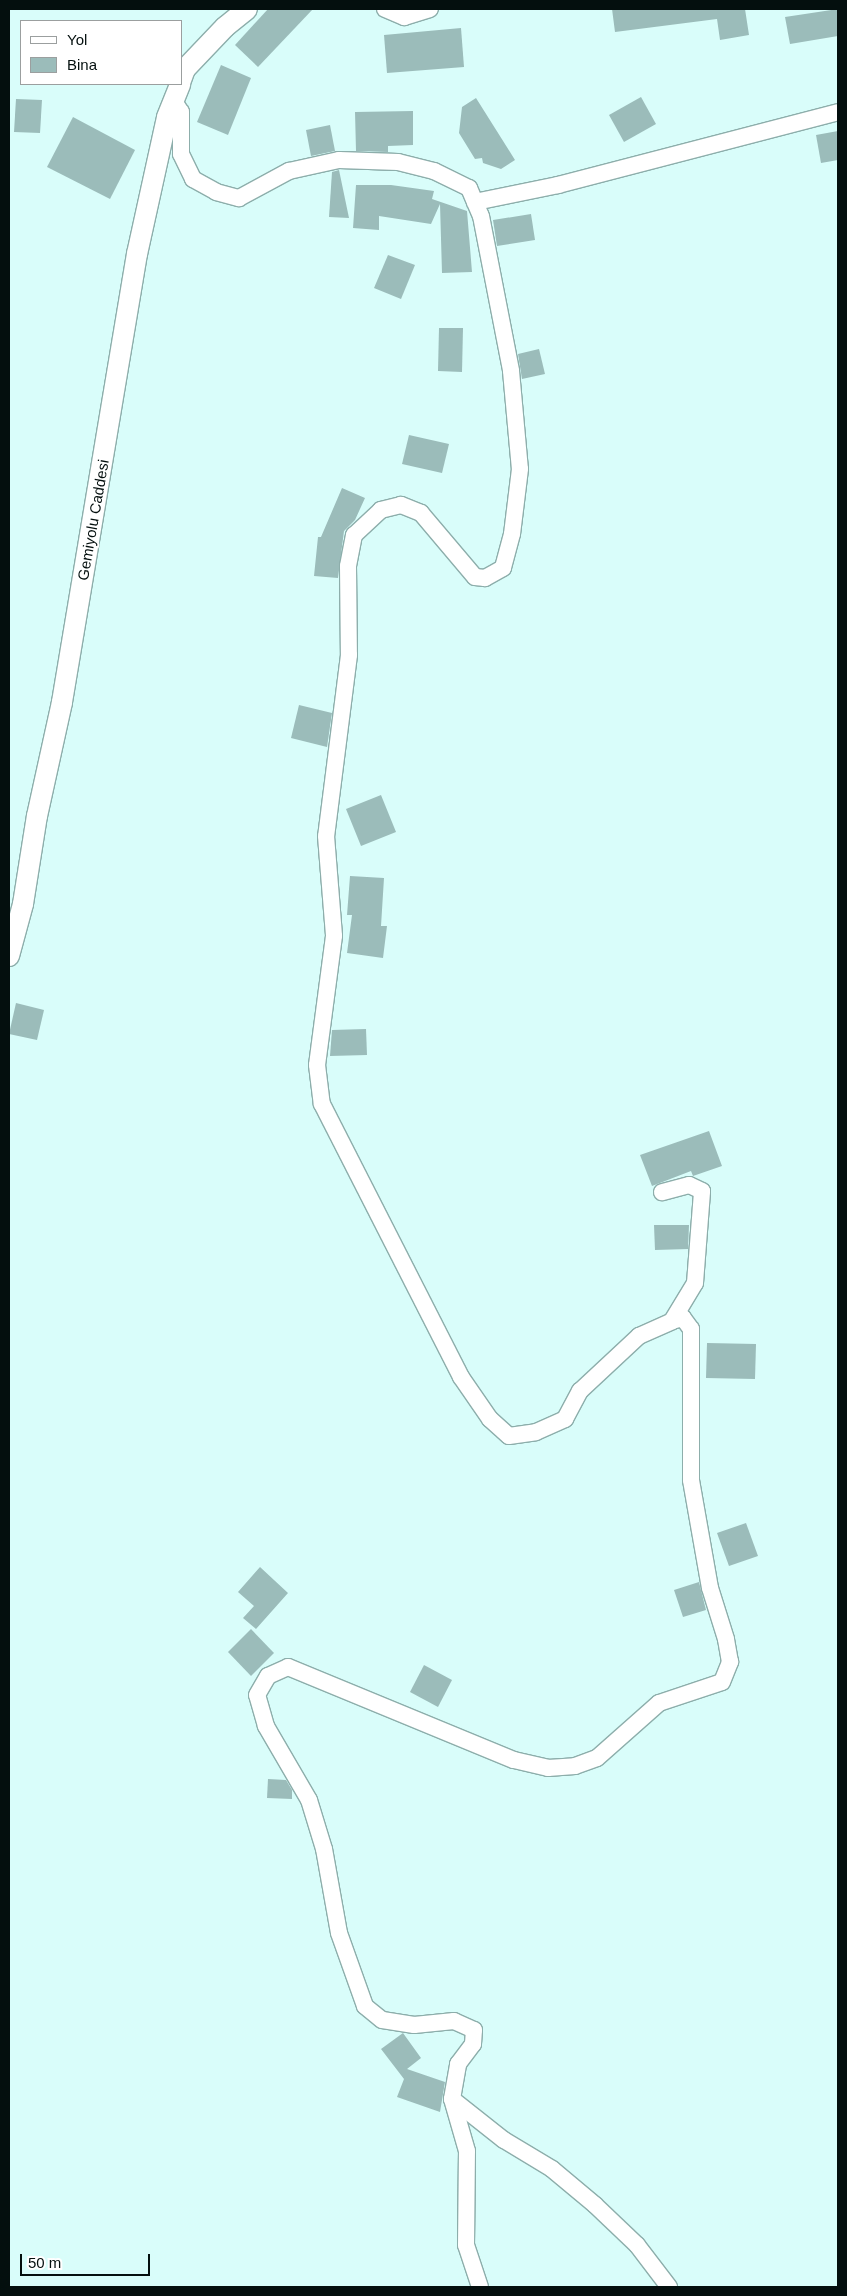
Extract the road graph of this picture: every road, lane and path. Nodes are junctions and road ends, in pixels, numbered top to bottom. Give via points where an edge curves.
1 (247, 9) edge
2 (385, 9) edge
3 (430, 9) edge
4 (182, 77) edge
5 (176, 92) edge
6 (838, 112) edge
7 (475, 202) junction
8 (9, 956) edge
9 (662, 1192) dead end
10 (672, 1321) junction
11 (452, 2099) junction
12 (480, 2287) edge
13 (669, 2287) edge

1 - 4 street via 225,27 185,69
2 - 3 street via 404,16
5 - 7 street via 181,112 181,154 193,179 216,192 239,198 289,171 339,160 398,162 434,171 469,188
5 - 8 street, Gemiyolu Caddesi via 137,254 62,702 37,816 23,904
6 - 7 street via 558,185
7 - 10 street via 481,216 511,372 520,469 512,534 503,568 485,578 476,577 421,513 401,505 381,510 354,534 348,566 349,655 326,836 334,936 317,1065 322,1104 461,1377 490,1419 509,1436 536,1432 565,1419 580,1391 639,1336
9 - 10 street via 689,1185 702,1191 695,1283
10 - 11 street via 683,1318 691,1329 691,1480 710,1588 729,1655 730,1662 722,1682 659,1703 596,1758 574,1766 548,1768 514,1760 288,1667 268,1676 257,1695 266,1726 309,1800 324,1849 339,1933 365,2006 382,2020 414,2025 454,2021 474,2030 473,2044 458,2064
11 - 12 street via 466,2151 466,2245
11 - 13 street via 504,2140 552,2169 595,2205 638,2245

